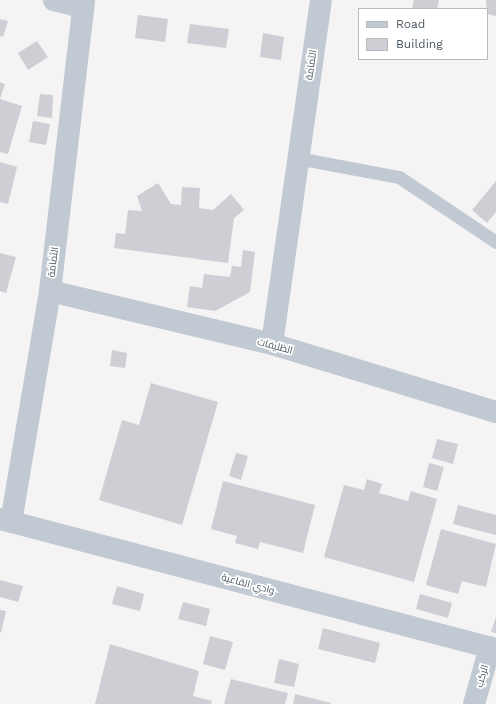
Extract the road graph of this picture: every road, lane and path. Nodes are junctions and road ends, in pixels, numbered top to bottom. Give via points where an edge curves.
1 (54, 0) edge
2 (321, 0) edge
3 (84, 4) edge
4 (297, 158) junction
5 (496, 242) edge
6 (50, 291) junction
7 (272, 344) junction
8 (496, 412) edge
9 (5, 521) edge
10 (493, 648) edge
11 (474, 704) edge

1 - 3 street
2 - 4 street, الثمامة
3 - 6 street, الثمامة
4 - 5 lane via 399,177
4 - 7 street, الثمامة
6 - 7 street, الظليفات
6 - 9 street, الثمامة
7 - 8 street, الظليفات
9 - 10 street, وادي القاعية
10 - 11 street, الركب

